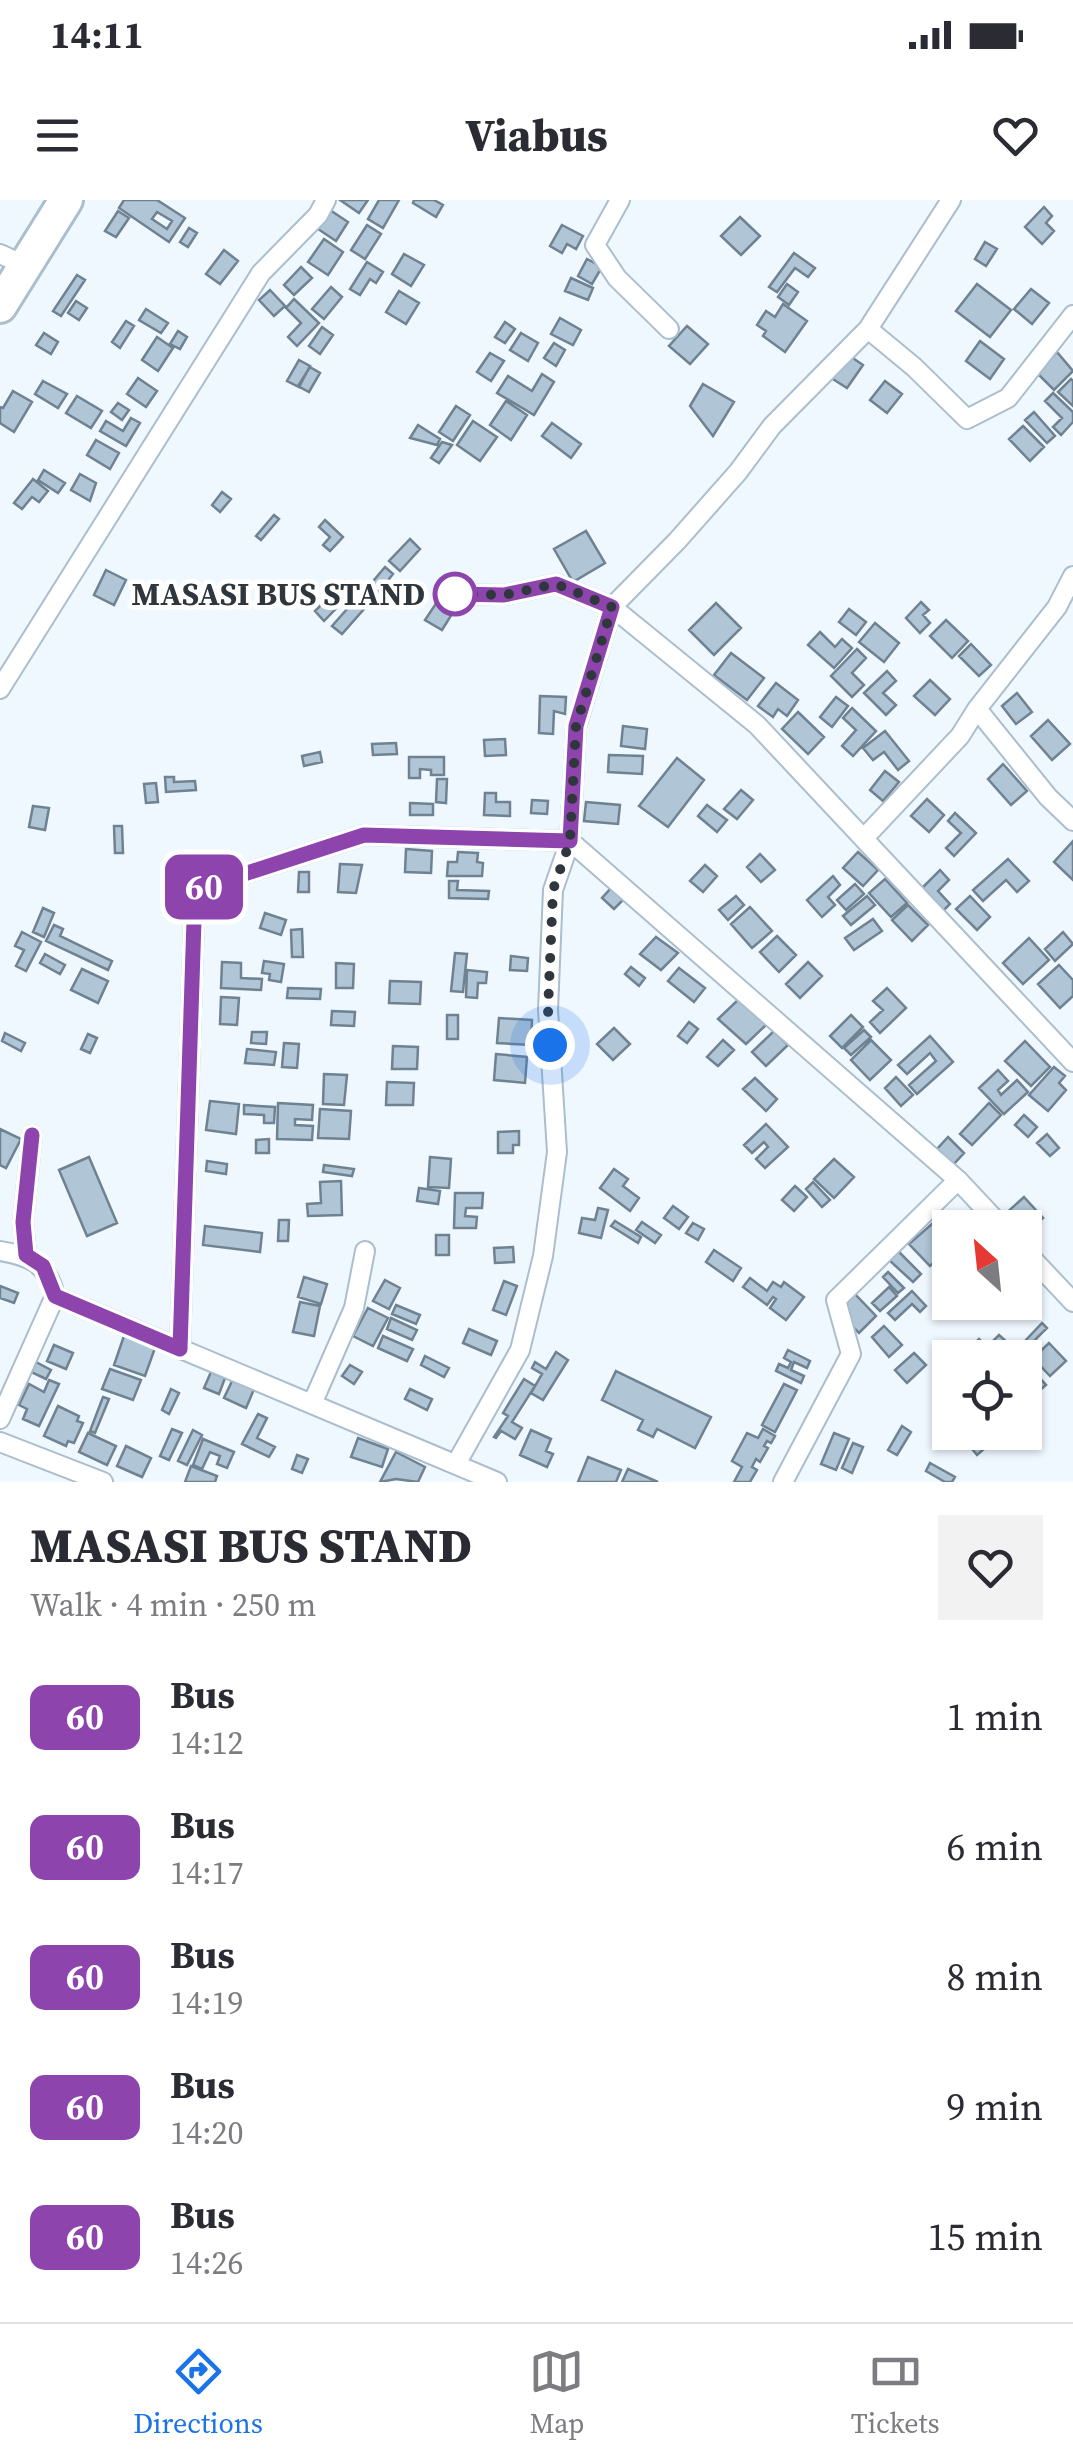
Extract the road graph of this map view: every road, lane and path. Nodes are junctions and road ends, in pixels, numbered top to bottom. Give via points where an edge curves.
1 (66, 200) edge
2 (326, 200) edge
3 (620, 200) edge
4 (951, 200) edge
5 (12, 259) edge
6 (0, 306) edge
7 (1073, 315) edge
8 (669, 329) dead end
9 (868, 329) junction
10 (1073, 576) edge
11 (455, 594) dead end
12 (612, 607) junction
13 (0, 689) edge
14 (977, 708) junction
15 (1073, 822) edge
16 (865, 838) junction
17 (570, 841) junction
18 (1073, 1062) edge
19 (32, 1135) dead end
20 (958, 1180) junction
21 (986, 1210) edge
22 (0, 1251) edge
23 (364, 1251) dead end
24 (26, 1255) junction
25 (1042, 1269) edge
26 (55, 1296) junction
27 (1073, 1302) edge
28 (180, 1349) junction
29 (312, 1404) junction
30 (0, 1419) edge
31 (0, 1442) edge
32 (456, 1464) junction
33 (103, 1482) edge
34 (497, 1482) edge
35 (782, 1482) edge

1 - 5 highway
2 - 13 street via 261,273
3 - 8 street via 595,245 617,278
4 - 9 street
5 - 6 highway
7 - 9 street via 1008,398 967,419
9 - 12 street
10 - 14 street via 1057,607
11 - 12 street via 504,595 556,584
12 - 16 street via 757,726
12 - 17 street via 576,726
14 - 15 street
14 - 16 street via 960,736
16 - 18 street
17 - 20 street
17 - 28 street via 364,835 195,890
17 - 32 street via 553,890 548,1010 557,1152 543,1256 520,1350
19 - 24 street
20 - 21 street
20 - 35 street via 836,1300 851,1354
22 - 24 street
23 - 29 street via 354,1308
24 - 26 street via 43,1266
25 - 27 street
26 - 28 street
26 - 30 street
28 - 29 street
29 - 32 street
31 - 33 street
32 - 34 street

